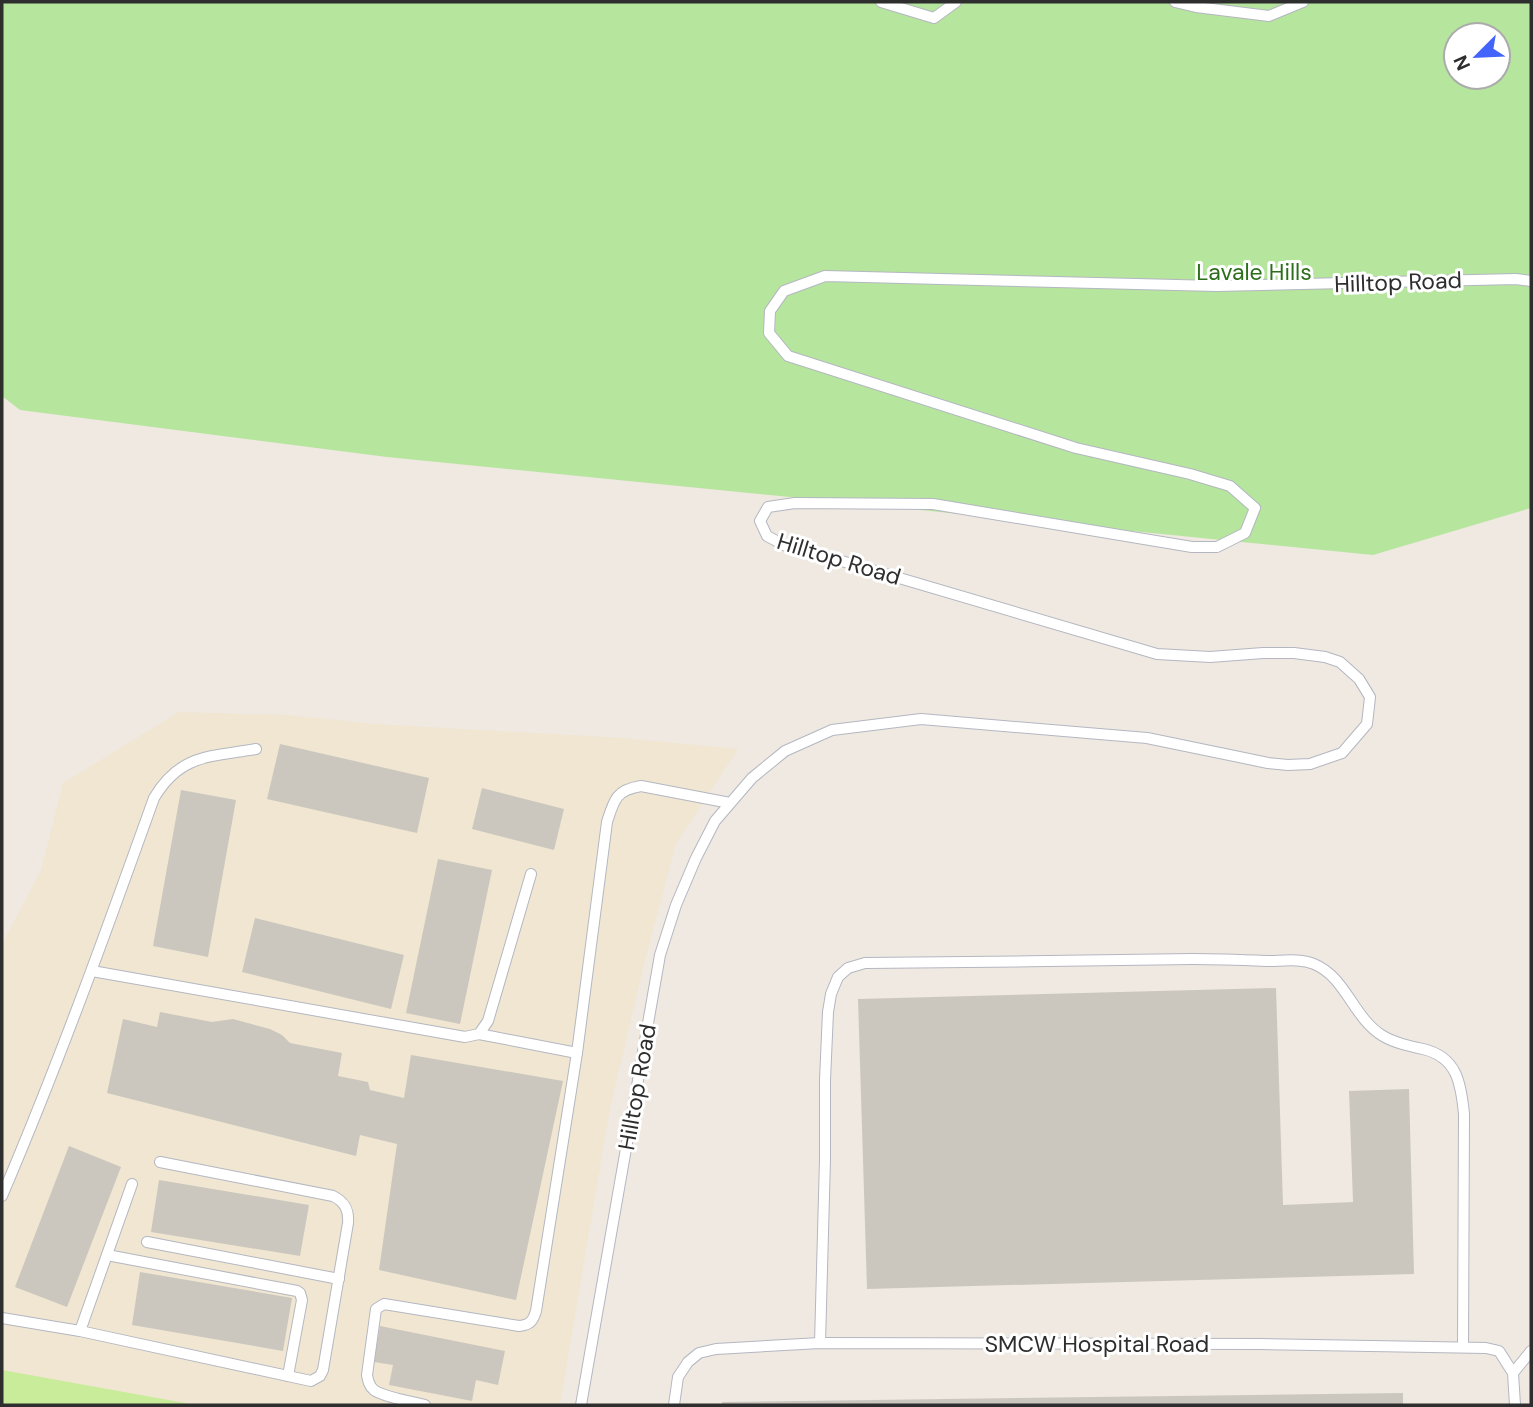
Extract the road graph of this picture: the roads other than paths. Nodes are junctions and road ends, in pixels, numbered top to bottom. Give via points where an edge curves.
1 (881, 2) edge
2 (956, 2) edge
3 (1175, 2) edge
4 (1303, 2) edge
5 (1531, 281) edge
6 (256, 749) dead end
7 (730, 803) junction
8 (531, 874) dead end
9 (92, 971) junction
10 (479, 1034) junction
11 (577, 1053) junction
12 (159, 1162) dead end
13 (132, 1184) dead end
14 (2, 1196) edge
15 (148, 1242) dead end
16 (107, 1255) junction
17 (339, 1279) junction
18 (2, 1318) edge
19 (80, 1331) junction
20 (820, 1343) junction
21 (1463, 1347) junction
22 (1531, 1351) edge
23 (1513, 1373) junction
24 (288, 1376) junction
25 (425, 1405) edge
26 (581, 1405) edge
27 (674, 1405) edge
28 (1515, 1405) edge

1 - 2 lane via 934,18
3 - 4 lane via 1269,16
5 - 7 lane, Hilltop Road via 1216,286 825,276 785,291 770,311 769,333 788,356 1076,448 1230,486 1255,508 1245,533 1217,547 1192,547 933,504 795,503 768,507 760,521 767,536 786,546 1157,654 1294,653 1340,662 1370,697 1367,724 1342,753 1310,764 1268,763 1147,738 921,719 832,730 785,751
6 - 9 lane via 188,763 163,783
7 - 11 lane via 641,786 619,794 607,822
7 - 26 lane, Hilltop Road via 696,858 660,955
8 - 10 lane via 488,1021
9 - 10 lane via 465,1037
9 - 14 lane
10 - 11 lane
11 - 25 lane via 533,1320 519,1326 384,1304 376,1309 368,1383 379,1393
12 - 17 lane via 341,1200 349,1214
13 - 16 lane
15 - 17 lane
16 - 19 lane
16 - 24 lane via 297,1291 302,1300
17 - 24 lane via 320,1376 311,1381
18 - 19 lane
19 - 24 lane
20 - 21 lane, SMCW Hospital Road
20 - 21 lane via 828,1012 838,977 865,963 1227,959 1312,963 1335,979 1381,1035 1437,1053 1454,1069 1464,1114
20 - 27 lane, SMCW Hospital Road via 699,1353 678,1377
21 - 23 lane, SMCW Hospital Road via 1499,1352
22 - 23 lane
23 - 28 lane

